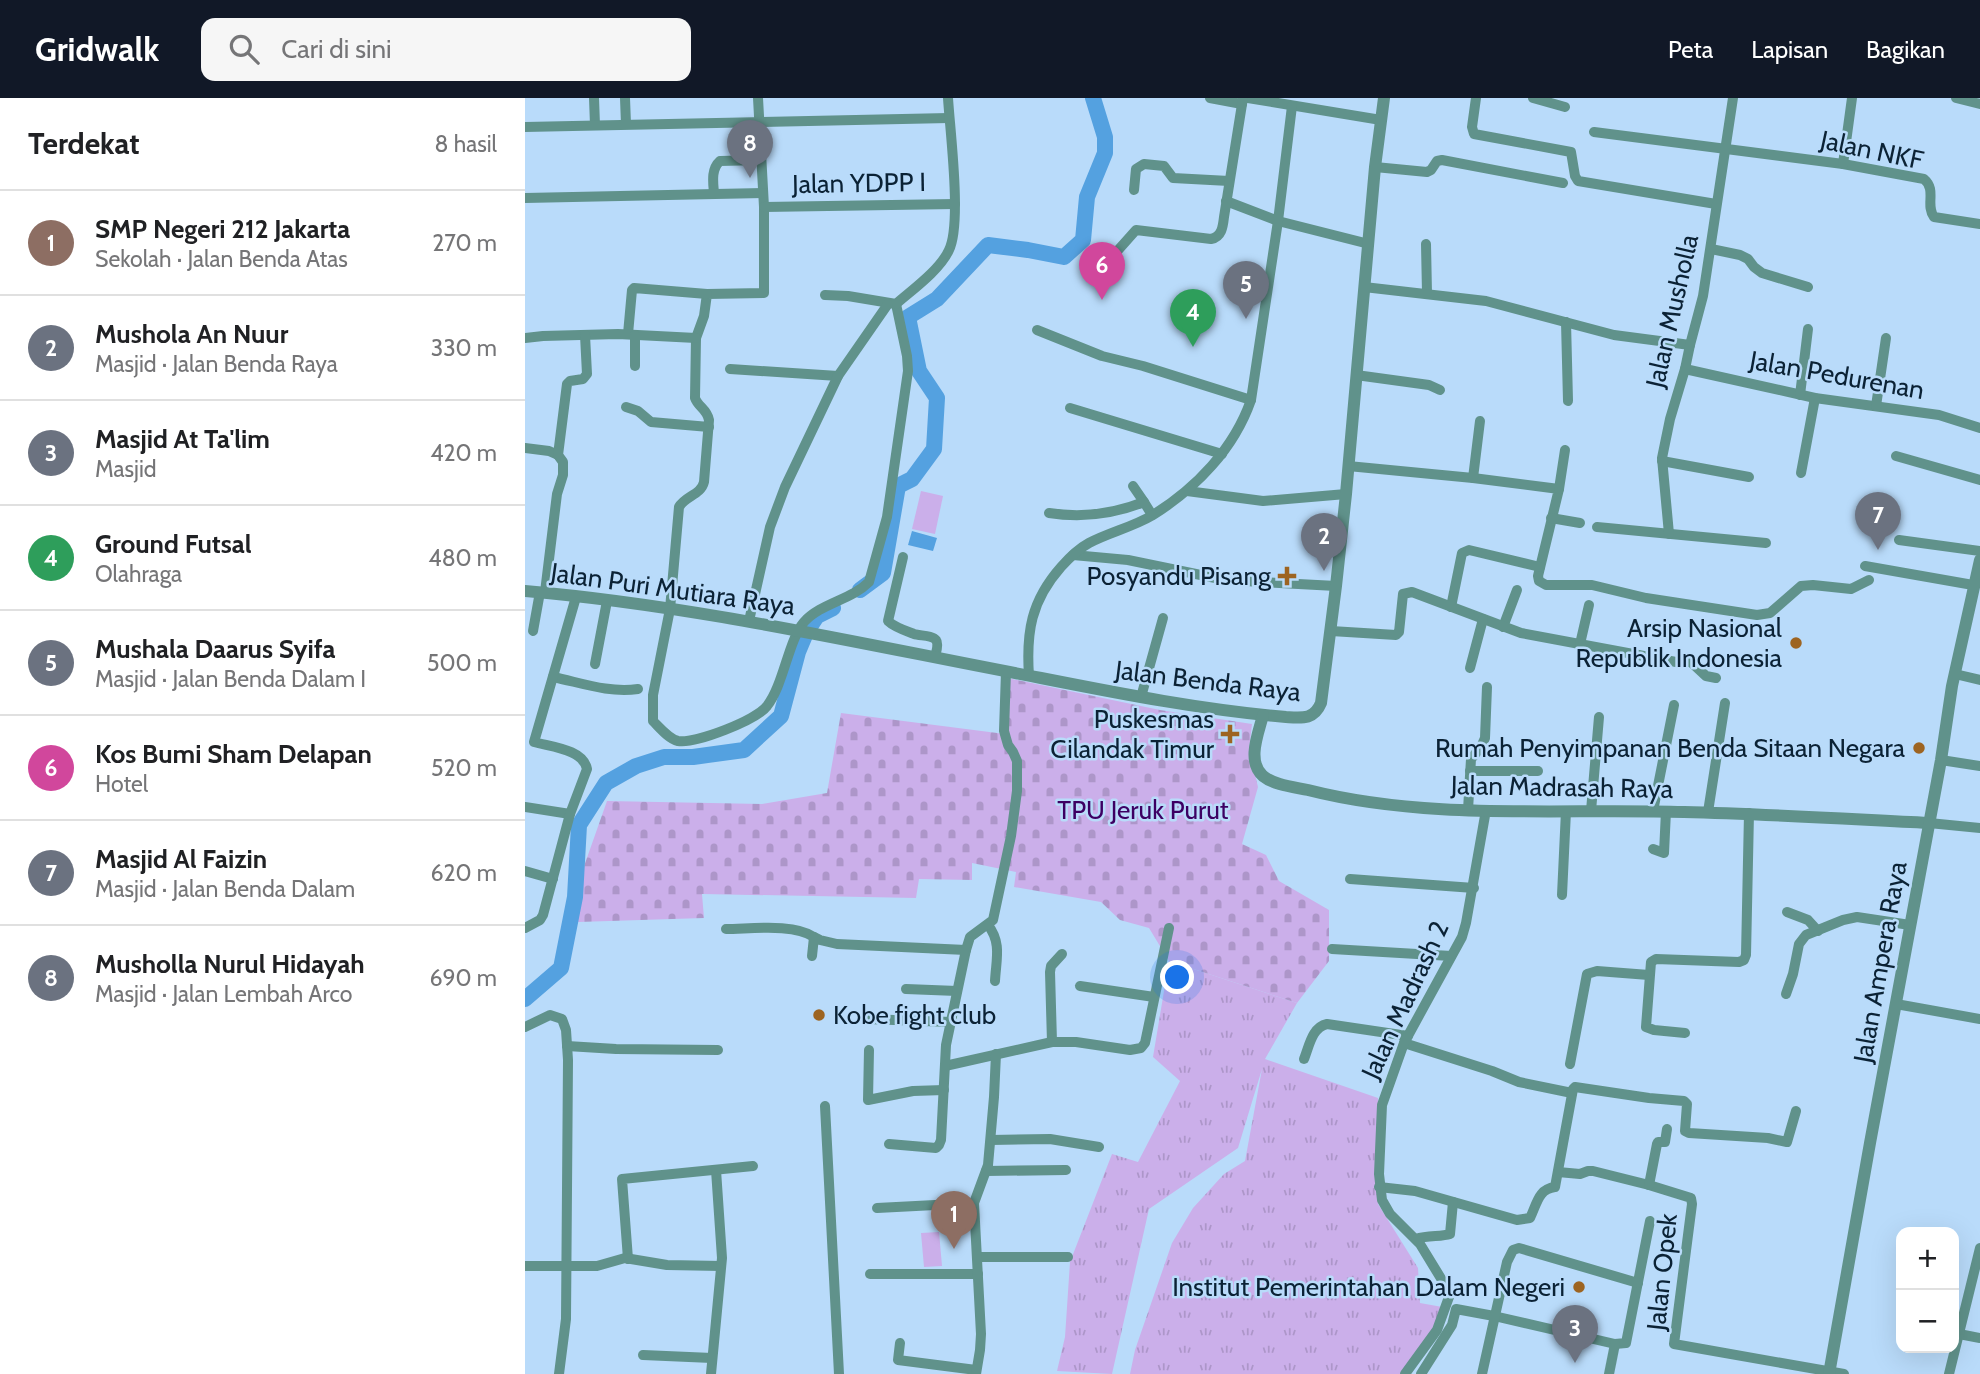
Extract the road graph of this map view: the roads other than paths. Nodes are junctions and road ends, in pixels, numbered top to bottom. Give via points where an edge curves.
1 (594, 98) edge
2 (625, 98) edge
3 (758, 98) edge
4 (948, 98) edge
5 (1210, 98) edge
6 (1384, 98) edge
7 (1476, 98) edge
8 (1533, 98) edge
9 (1734, 98) edge
10 (1851, 98) edge
11 (1956, 98) edge
12 (1244, 100) edge
13 (1980, 104) edge
14 (1292, 106) junction
15 (1565, 107) dead end
16 (949, 118) junction
17 (1381, 120) junction
18 (759, 121) junction
19 (626, 124) junction
20 (595, 125) junction
21 (525, 127) edge
22 (1594, 132) dead end
23 (1726, 148) junction
24 (761, 159) junction
25 (1843, 164) junction
26 (1375, 167) junction
27 (1229, 181) junction
28 (1563, 183) dead end
29 (1134, 190) dead end
30 (714, 193) junction
31 (763, 193) junction
32 (525, 198) edge
33 (1226, 201) junction
34 (955, 204) junction
35 (1716, 204) junction
36 (764, 208) junction
37 (1278, 221) junction
38 (1980, 224) edge
39 (1369, 244) junction
40 (1426, 244) dead end
41 (1711, 249) junction
42 (1111, 258) dead end
43 (1364, 287) junction
44 (1808, 287) dead end
45 (1427, 293) junction
46 (707, 294) junction
47 (825, 295) dead end
48 (892, 304) junction
49 (1566, 322) junction
50 (1808, 329) dead end
51 (1037, 330) dead end
52 (631, 334) junction
53 (585, 335) junction
54 (525, 338) edge
55 (696, 338) junction
56 (1886, 338) dead end
57 (1690, 345) junction
58 (635, 366) dead end
59 (730, 369) dead end
60 (1685, 369) junction
61 (1356, 375) junction
62 (838, 376) junction
63 (1440, 390) dead end
64 (1800, 395) junction
65 (1815, 398) junction
66 (1251, 400) junction
67 (1568, 401) dead end
68 (1876, 406) junction
69 (626, 407) dead end
70 (1070, 408) dead end
71 (1480, 421) dead end
72 (709, 427) junction
73 (1980, 428) edge
74 (525, 448) edge
75 (1565, 450) dead end
76 (1222, 454) junction
77 (558, 455) junction
78 (1896, 456) dead end
79 (1662, 461) junction
80 (1349, 466) junction
81 (1801, 473) dead end
82 (1749, 477) dead end
83 (1473, 478) junction
84 (1980, 480) edge
85 (1132, 486) dead end
86 (1559, 489) junction
87 (1187, 491) junction
88 (1346, 494) junction
89 (1144, 502) junction
90 (1049, 513) dead end
91 (1152, 515) junction
92 (1551, 518) junction
93 (1580, 523) dead end
94 (1597, 527) dead end
95 (1669, 534) junction
96 (1899, 540) dead end
97 (1766, 543) dead end
98 (1980, 551) edge
99 (1073, 555) junction
100 (903, 556) dead end
101 (1980, 560) edge
102 (1865, 566) dead end
103 (1540, 567) junction
104 (1869, 580) dead end
105 (1336, 586) junction
106 (1517, 590) dead end
107 (1975, 590) edge
108 (525, 591) edge
109 (543, 592) junction
110 (576, 597) junction
111 (607, 601) junction
112 (1589, 605) dead end
113 (1451, 607) junction
114 (670, 609) junction
115 (1163, 618) dead end
116 (1483, 619) junction
117 (749, 621) junction
118 (891, 625) junction
119 (1501, 626) junction
120 (533, 631) dead end
121 (806, 631) junction
122 (1331, 631) junction
123 (1580, 644) junction
124 (886, 647) junction
125 (935, 657) junction
126 (595, 664) dead end
127 (1470, 667) dead end
128 (1006, 672) junction
129 (1955, 674) junction
130 (1029, 676) junction
131 (553, 677) junction
132 (1716, 678) dead end
133 (1980, 680) edge
134 (1487, 687) dead end
135 (638, 689) dead end
136 (1140, 697) junction
137 (1725, 703) dead end
138 (1674, 705) dead end
139 (1263, 715) junction
140 (1599, 717) dead end
141 (1941, 760) junction
142 (1980, 766) edge
143 (1470, 771) junction
144 (1538, 771) dead end
145 (525, 807) edge
146 (1468, 810) junction
147 (1486, 810) junction
148 (1566, 811) junction
149 (1591, 811) junction
150 (1653, 811) junction
151 (1666, 811) junction
152 (1708, 812) junction
153 (1749, 813) junction
154 (570, 814) junction
155 (1929, 823) junction
156 (1980, 828) edge
157 (1662, 853) dead end
158 (525, 871) edge
159 (553, 878) junction
160 (1350, 879) dead end
161 (1474, 888) junction
162 (1562, 895) dead end
163 (1787, 912) dead end
164 (1910, 923) junction
165 (988, 925) junction
166 (525, 928) edge
167 (1168, 928) dead end
168 (726, 929) dead end
169 (1818, 931) junction
170 (814, 937) junction
171 (1332, 949) dead end
172 (965, 950) junction
173 (1062, 954) dead end
174 (812, 956) dead end
175 (1451, 956) junction
176 (1649, 975) junction
177 (995, 981) dead end
178 (1080, 986) dead end
179 (906, 989) dead end
180 (957, 991) junction
181 (1786, 994) dead end
182 (1154, 997) junction
183 (1896, 1004) junction
184 (866, 1019) dead end
185 (1980, 1019) edge
186 (951, 1021) junction
187 (525, 1027) edge
188 (1685, 1033) dead end
189 (1406, 1039) junction
190 (1052, 1042) junction
191 (567, 1045) junction
192 (718, 1050) dead end
193 (869, 1050) dead end
194 (996, 1054) junction
195 (1304, 1059) dead end
196 (1570, 1064) dead end
197 (945, 1066) junction
198 (944, 1090) junction
199 (1572, 1093) junction
200 (825, 1106) dead end
201 (1796, 1111) dead end
202 (1667, 1129) dead end
203 (991, 1140) junction
204 (889, 1144) dead end
205 (1099, 1147) dead end
206 (753, 1166) dead end
207 (716, 1170) junction
208 (1066, 1170) dead end
209 (986, 1171) junction
210 (1557, 1172) junction
211 (1649, 1185) junction
212 (1379, 1187) junction
213 (1453, 1202) junction
214 (974, 1203) junction
215 (877, 1208) dead end
216 (1650, 1221) dead end
217 (1416, 1239) junction
218 (1980, 1248) edge
219 (1068, 1256) dead end
220 (977, 1257) junction
221 (628, 1259) junction
222 (525, 1266) edge
223 (721, 1266) junction
224 (567, 1267) junction
225 (870, 1274) dead end
226 (978, 1274) junction
227 (1638, 1283) junction
228 (1494, 1316) junction
229 (1959, 1334) joint
230 (1980, 1338) edge
231 (900, 1343) dead end
232 (1615, 1344) junction
233 (1954, 1353) edge
234 (643, 1354) dead end
235 (712, 1358) junction
236 (976, 1372) edge
237 (1829, 1373) edge
238 (559, 1374) edge
239 (711, 1374) edge
240 (839, 1374) edge
241 (1405, 1374) edge
242 (1422, 1374) edge
243 (1482, 1374) edge
244 (1609, 1374) edge
245 (1843, 1374) edge
246 (1949, 1374) edge

1 - 20 street
2 - 19 street
3 - 18 street
4 - 16 street
5 - 12 street
6 - 17 street, Jalan Benda Raya
7 - 35 street via 1474,134 1571,152 1579,181
8 - 15 street
9 - 23 street, Jalan Musholla
10 - 25 street
11 - 13 street
12 - 14 street
12 - 27 street
14 - 17 street
14 - 37 street
16 - 18 street
16 - 34 street
17 - 26 street, Jalan Benda Raya
18 - 19 street
18 - 24 street
19 - 20 street
20 - 21 street
22 - 23 street, Jalan NKF
23 - 25 street, Jalan NKF
23 - 35 street, Jalan Musholla
24 - 30 street via 720,160 713,172
24 - 31 street
25 - 38 street, Jalan NKF via 1924,179 1931,190 1934,217
26 - 28 street via 1427,172 1437,161 1446,160
26 - 39 street, Jalan Benda Raya
27 - 29 street via 1173,178 1164,166 1144,164 1136,169
27 - 33 street
30 - 31 street
30 - 32 street
31 - 36 street
33 - 37 street
33 - 42 street via 1215,238 1134,232
34 - 36 street, Jalan YDPP I
34 - 48 street via 949,251 923,281
35 - 41 street, Jalan Musholla
36 - 46 street via 764,293
37 - 39 street
37 - 66 street
39 - 43 street, Jalan Benda Raya
40 - 45 street
41 - 44 street via 1741,255 1762,273
41 - 57 street, Jalan Musholla
43 - 45 street
43 - 61 street, Jalan Benda Raya
45 - 49 street via 1505,304
46 - 52 street via 634,288
46 - 55 street
47 - 48 street
48 - 62 street
48 - 121 street via 908,370 887,517 866,585 811,616
49 - 57 street via 1625,337
49 - 67 street
50 - 64 street
51 - 66 street via 1102,356
52 - 53 street
52 - 55 street
52 - 58 street
53 - 54 street
53 - 77 street via 587,374 567,384
55 - 72 street via 695,398 708,414
56 - 68 street
57 - 60 street, Jalan Musholla
59 - 62 street
60 - 64 street, Jalan Pedurenan
60 - 79 street, Jalan Musholla
61 - 63 street
61 - 80 street, Jalan Benda Raya
62 - 117 street via 773,516
64 - 65 street, Jalan Pedurenan
65 - 68 street, Jalan Pedurenan
65 - 81 street
66 - 76 street
68 - 73 street, Jalan Pedurenan via 1939,415
69 - 72 street via 651,422
70 - 76 street
71 - 83 street
72 - 114 street via 703,485 679,507
74 - 77 street
75 - 86 street
76 - 87 street
77 - 109 street via 563,475
78 - 84 street
79 - 82 street
79 - 95 street, Jalan Musholla
80 - 83 street
80 - 88 street, Jalan Benda Raya
83 - 86 street
85 - 89 street
86 - 92 street
87 - 88 street via 1263,501
87 - 91 street
88 - 105 street, Jalan Benda Raya
89 - 90 street via 1098,514
89 - 91 street
91 - 99 street via 1088,543
92 - 93 street
92 - 103 street
94 - 95 street
95 - 97 street
96 - 98 street
99 - 105 street via 1139,562 1225,580
99 - 130 street via 1045,587 1033,615
100 - 118 street via 888,618
101 - 107 street, Jalan Ampera Raya
102 - 107 street
103 - 104 street via 1538,578 1546,585 1592,586 1748,615 1770,613 1807,585 1851,589
103 - 113 street via 1465,551
105 - 122 street, Jalan Benda Raya
106 - 119 street
107 - 129 street, Jalan Ampera Raya
108 - 109 street, Jalan Puri Mutiara Raya
109 - 110 street, Jalan Puri Mutiara Raya
109 - 120 street
110 - 111 street, Jalan Puri Mutiara Raya
110 - 131 street
111 - 114 street, Jalan Puri Mutiara Raya
111 - 126 street
112 - 123 street
113 - 116 street
113 - 122 street via 1406,593 1396,635
114 - 117 street, Jalan Puri Mutiara Raya
114 - 121 street via 653,695 655,722 672,739 683,741 694,741 761,712
115 - 136 street
116 - 119 street
116 - 127 street
117 - 121 street, Jalan Puri Mutiara Raya
118 - 124 street
118 - 125 street via 933,638
119 - 123 street
121 - 124 street, Jalan Benda Raya
122 - 139 street, Jalan Benda Raya via 1316,712 1304,719
123 - 132 street via 1691,662 1706,676
124 - 125 street, Jalan Benda Raya
125 - 128 street, Jalan Benda Raya
128 - 130 street, Jalan Benda Raya
128 - 165 street via 1004,731 1017,761 1017,791 997,906
129 - 133 street
129 - 141 street, Jalan Ampera Raya
130 - 136 street, Jalan Benda Raya
131 - 135 street via 603,689
131 - 154 street via 534,742 578,755 586,765
134 - 143 street via 1485,738 1471,759
136 - 139 street, Jalan Benda Raya
137 - 152 street
138 - 150 street
139 - 146 street, Jalan Madrasah Raya via 1255,760 1259,772 1269,779 1362,802
140 - 149 street
141 - 142 street
141 - 155 street, Jalan Ampera Raya
143 - 144 street
143 - 146 street
145 - 154 street
146 - 147 street, Jalan Madrasah Raya
147 - 148 street, Jalan Madrasah Raya
147 - 161 street, Jalan Madrash 2
148 - 149 street, Jalan Madrasah Raya
148 - 162 street
149 - 150 street, Jalan Madrasah Raya
150 - 151 street, Jalan Madrasah Raya
151 - 152 street, Jalan Madrasah Raya
151 - 157 street
152 - 153 street, Jalan Madrasah Raya
153 - 155 street, Jalan Madrasah Raya
153 - 176 street via 1745,959 1656,959
154 - 159 street
155 - 156 street
155 - 164 street, Jalan Ampera Raya
158 - 159 street
159 - 166 street via 542,918
160 - 161 street
161 - 175 street, Jalan Madrash 2 via 1467,923
163 - 169 street via 1808,920
164 - 169 street via 1857,917
164 - 183 street, Jalan Ampera Raya
165 - 172 street via 969,937
165 - 177 street via 997,944
167 - 182 street
168 - 170 street via 793,930
169 - 181 street via 1800,940
170 - 172 street via 837,944
170 - 174 street
171 - 175 street
172 - 180 street
173 - 190 street via 1049,972
175 - 189 street, Jalan Madrash 2
176 - 188 street via 1646,1027
176 - 196 street via 1587,974
178 - 182 street
179 - 180 street
180 - 186 street
182 - 190 street via 1145,1043 1137,1050
183 - 185 street
183 - 237 street, Jalan Ampera Raya
184 - 186 street
186 - 197 street
187 - 191 street via 549,1015 557,1016 565,1024
189 - 195 street via 1321,1025
189 - 199 street via 1519,1082
189 - 212 street, Jalan Madrash 2 via 1382,1105
190 - 194 street
191 - 192 street
191 - 224 street
193 - 198 street via 868,1100
194 - 197 street
194 - 203 street
197 - 198 street
198 - 204 street via 938,1147
199 - 201 street via 1576,1087 1684,1101 1686,1132 1787,1143
199 - 210 street
200 - 240 street
202 - 211 street via 1665,1142 1657,1144
203 - 205 street via 1050,1139
203 - 209 street
206 - 207 street
207 - 221 street via 622,1179
207 - 223 street
208 - 209 street
209 - 214 street
210 - 211 street, Jalan Opek via 1589,1171
210 - 213 street via 1555,1187 1542,1192 1528,1219
211 - 237 street, Jalan Opek via 1692,1200 1674,1344
212 - 213 street via 1408,1189
212 - 217 street, Jalan Madrash 2 via 1384,1206
213 - 217 street via 1448,1236
214 - 215 street
214 - 220 street
216 - 227 street
217 - 241 street, Jalan Madrash 2 via 1449,1298 1433,1338
218 - 229 street
219 - 220 street
220 - 226 street
221 - 223 street
221 - 224 street
222 - 224 street
223 - 235 street
224 - 238 street
225 - 226 street
226 - 236 street via 981,1342
227 - 228 street via 1516,1249 1508,1256
227 - 232 street via 1628,1340
228 - 232 street
228 - 242 street via 1456,1309 1452,1325
228 - 243 street
229 - 230 street
231 - 236 street via 898,1360
232 - 244 street
233 - 246 street
234 - 235 street
235 - 239 street
237 - 245 street

